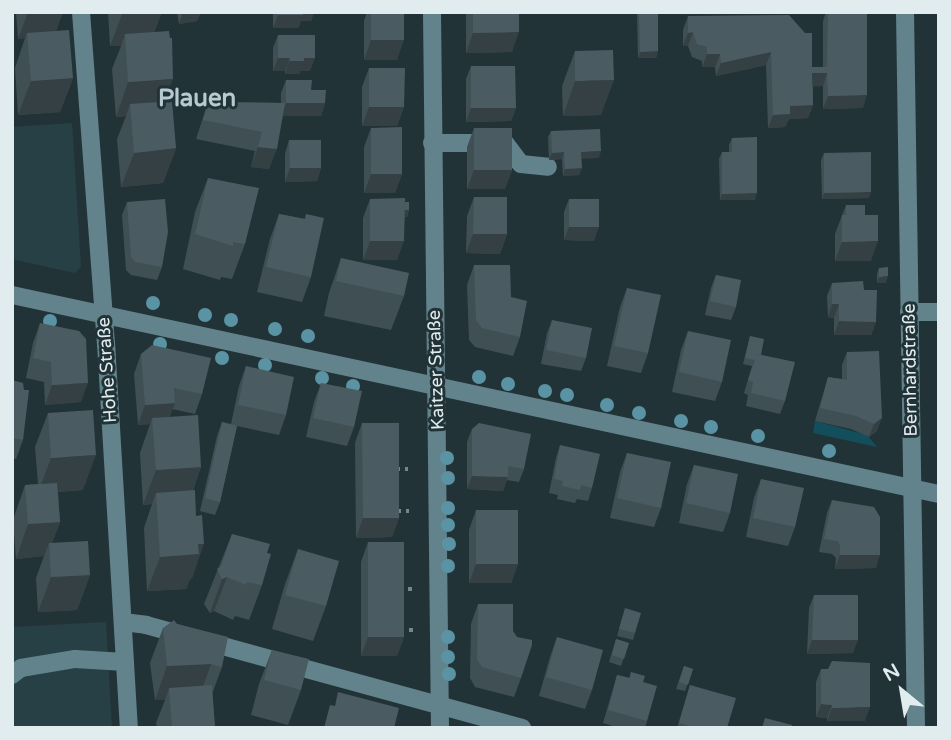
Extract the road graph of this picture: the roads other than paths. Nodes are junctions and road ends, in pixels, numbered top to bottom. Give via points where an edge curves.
1 (81, 12) edge
2 (432, 12) edge
3 (905, 12) edge
4 (432, 143) junction
5 (548, 167) dead end
6 (12, 295) edge
7 (909, 312) junction
8 (939, 312) edge
9 (104, 315) junction
10 (436, 386) junction
11 (914, 489) junction
12 (939, 494) edge
13 (123, 622) junction
14 (125, 662) junction
15 (12, 675) edge
16 (439, 705) junction
17 (129, 728) edge
18 (440, 728) edge
19 (522, 728) edge
20 (916, 728) edge

1 - 9 street, Hohe Straße
2 - 4 street, Kaitzer Straße
3 - 7 street, Bernhardstraße
4 - 5 street via 505,143 521,164
4 - 10 street, Kaitzer Straße
6 - 9 street
7 - 8 street
7 - 11 street, Bernhardstraße
9 - 10 street
9 - 13 street, Hohe Straße via 104,440
10 - 11 street
10 - 16 street, Kaitzer Straße
11 - 12 street
11 - 20 street, Bernhardstraße
13 - 14 street, Hohe Straße
13 - 16 street
14 - 15 street via 75,659 21,668
14 - 17 street, Hohe Straße
16 - 18 street, Kaitzer Straße
16 - 19 street

